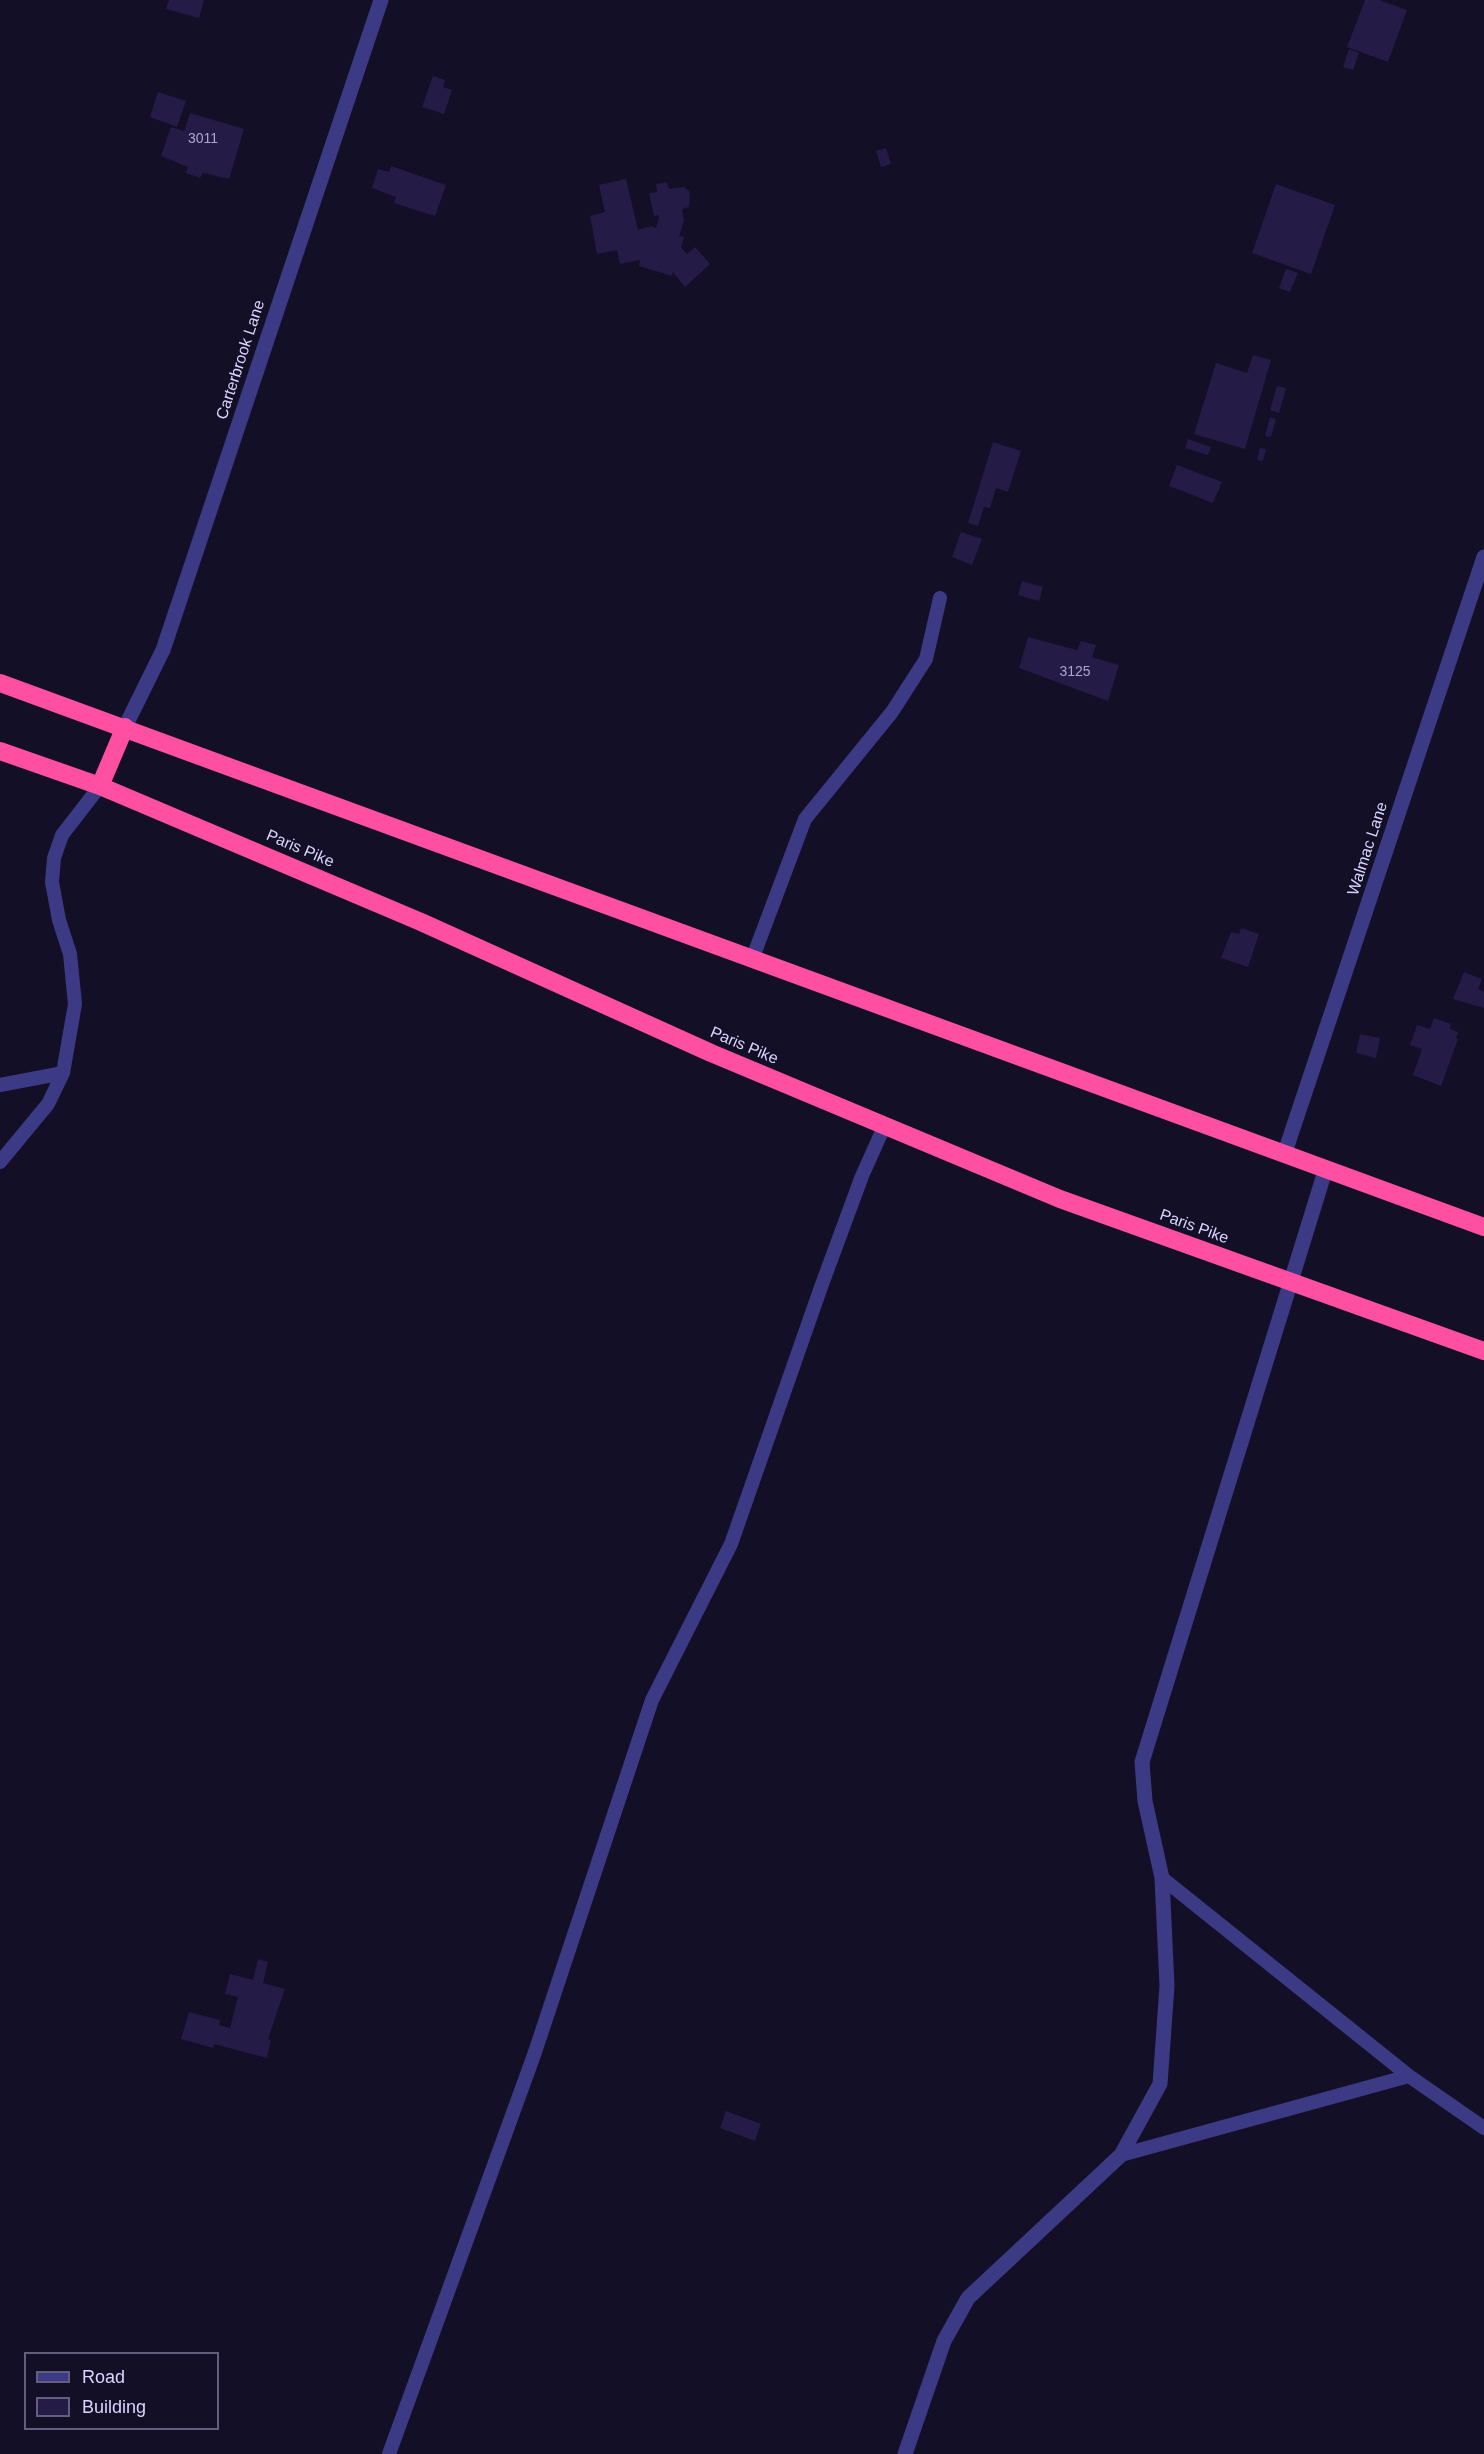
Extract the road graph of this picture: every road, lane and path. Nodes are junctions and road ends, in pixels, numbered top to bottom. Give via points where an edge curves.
1 (381, 0) edge
2 (1484, 557) edge
3 (940, 597) dead end
4 (0, 682) edge
5 (125, 727) junction
6 (0, 751) edge
7 (100, 786) junction
8 (753, 957) junction
9 (63, 1073) junction
10 (0, 1085) edge
11 (884, 1127) junction
12 (1285, 1152) junction
13 (0, 1162) edge
14 (1326, 1168) junction
15 (1484, 1227) edge
16 (1291, 1283) junction
17 (1484, 1352) edge
18 (1162, 1878) junction
19 (1409, 2076) junction
20 (1484, 2128) edge
21 (1121, 2155) junction
22 (388, 2454) edge
23 (905, 2454) edge

1 - 5 street, Carterbrook Lane via 163,650
2 - 12 street, Walmac Lane
3 - 8 lane via 926,659 892,712 805,819
4 - 5 highway
5 - 7 highway
5 - 8 highway
6 - 7 highway, Paris Pike
7 - 9 lane via 62,835 54,858 52,882 70,954 75,1004
7 - 11 highway, Paris Pike via 421,922
8 - 12 highway
9 - 10 lane
9 - 13 lane via 48,1104
11 - 16 highway, Paris Pike via 1060,1199
11 - 22 lane via 862,1176 731,1545 652,1700 534,2055
12 - 14 highway
14 - 15 highway
14 - 16 street
16 - 17 highway, Paris Pike
16 - 18 street via 1142,1762 1145,1801
18 - 19 lane
18 - 21 street via 1167,1986 1160,2084
19 - 20 lane
19 - 21 lane
21 - 23 street via 968,2298 944,2341

